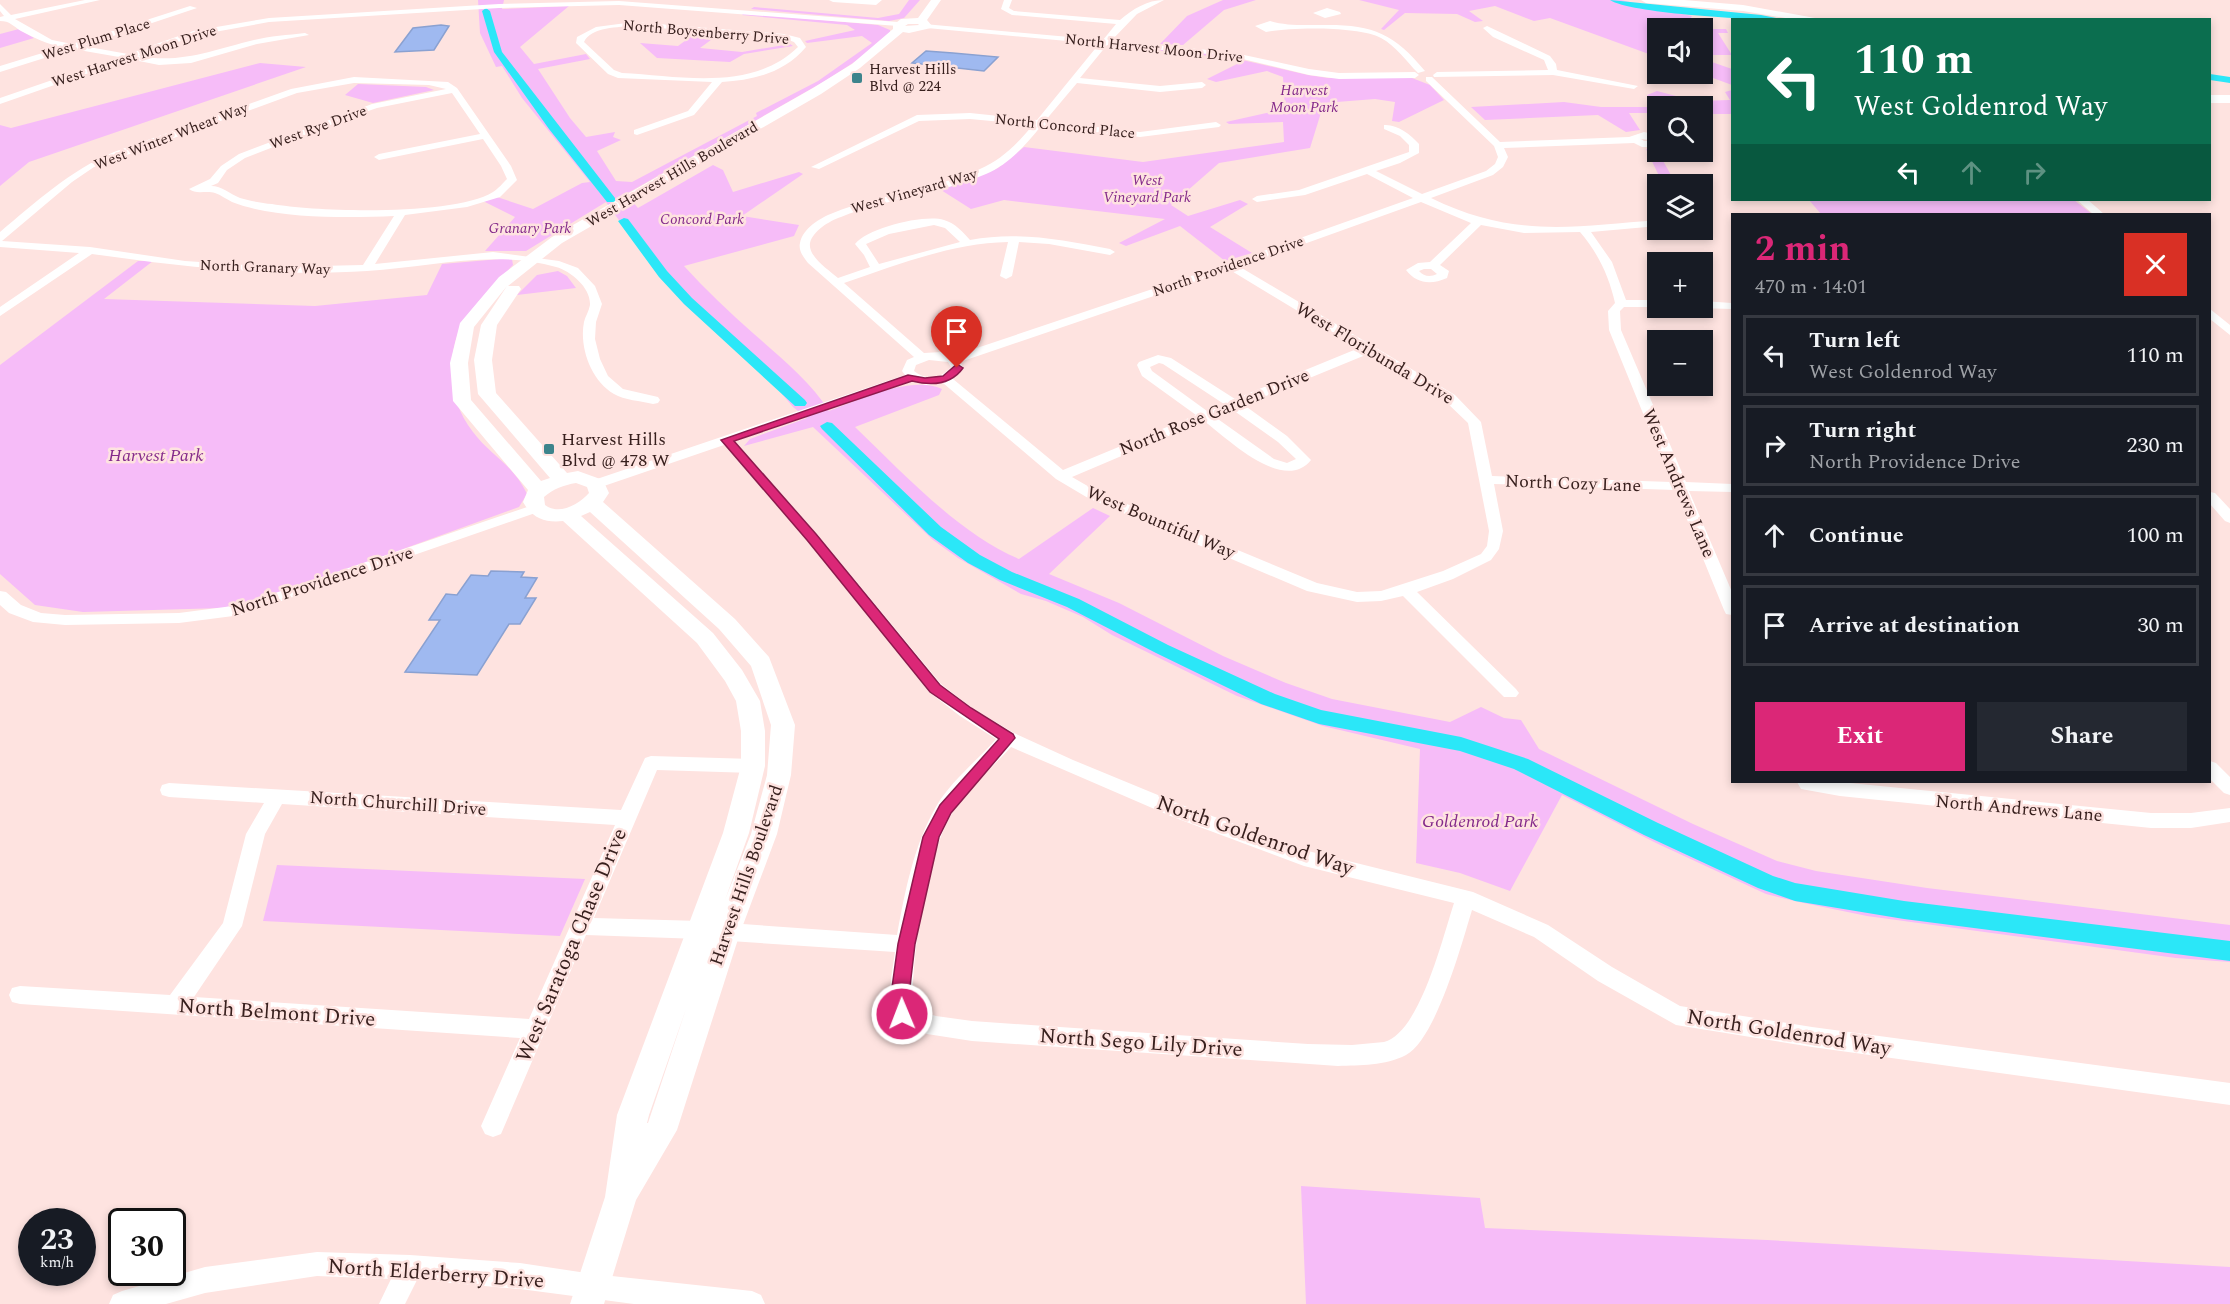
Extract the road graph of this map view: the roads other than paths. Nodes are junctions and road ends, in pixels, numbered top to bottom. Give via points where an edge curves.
1 (96, 0) edge
2 (833, 0) edge
3 (925, 0) edge
4 (936, 0) edge
5 (1008, 0) edge
6 (1158, 0) edge
7 (1646, 0) edge
8 (656, 2) edge
9 (877, 2) edge
10 (509, 3) edge
11 (752, 4) dead end
12 (0, 6) edge
13 (193, 8) dead end
14 (744, 10) junction
15 (1328, 16) dead end
16 (1809, 18) edge
17 (4, 19) edge
18 (269, 20) joint
19 (1122, 22) junction
20 (912, 25) junction
21 (1279, 27) dead end
22 (1336, 28) junction
23 (1487, 28) dead end
24 (715, 30) junction
25 (305, 35) dead end
26 (1107, 41) junction
27 (72, 46) junction
28 (128, 57) junction
29 (0, 69) edge
30 (1553, 72) junction
31 (1418, 73) junction
32 (1433, 77) junction
33 (719, 80) junction
34 (1075, 80) junction
35 (1202, 85) dead end
36 (1634, 86) dead end
37 (454, 90) junction
38 (2211, 99) edge
39 (2230, 99) edge
40 (0, 101) edge
41 (1038, 124) junction
42 (1216, 125) dead end
43 (1387, 127) dead end
44 (637, 132) dead end
45 (486, 136) junction
46 (1647, 136) edge
47 (1634, 140) junction
48 (1498, 145) junction
49 (1647, 145) edge
50 (379, 157) dead end
51 (816, 167) dead end
52 (1368, 171) junction
53 (1424, 197) junction
54 (1257, 200) dead end
55 (2083, 201) edge
56 (401, 213) junction
57 (2098, 213) edge
58 (1478, 222) junction
59 (1647, 224) edge
60 (1582, 228) junction
61 (0, 238) edge
62 (1014, 239) junction
63 (967, 243) junction
64 (0, 244) edge
65 (90, 250) junction
66 (1110, 252) dead end
67 (537, 260) junction
68 (1231, 266) junction
69 (1433, 266) dead end
70 (367, 268) junction
71 (876, 269) junction
72 (1006, 276) dead end
73 (837, 282) junction
74 (1621, 303) junction
75 (1647, 304) edge
76 (1713, 305) edge
77 (1731, 306) edge
78 (0, 312) edge
79 (2215, 322) edge
80 (2230, 331) edge
81 (1368, 349) junction
82 (921, 357) junction
83 (953, 360) junction
84 (912, 377) junction
85 (946, 379) junction
86 (652, 400) dead end
87 (1234, 404) junction
88 (1205, 416) junction
89 (727, 440) junction
90 (1061, 476) junction
91 (561, 479) junction
92 (1486, 480) junction
93 (1681, 486) junction
94 (1731, 488) edge
95 (594, 493) junction
96 (2211, 497) edge
97 (537, 500) junction
98 (2222, 510) edge
99 (567, 514) junction
100 (1406, 590) junction
101 (0, 596) edge
102 (1731, 608) edge
103 (1510, 693) dead end
104 (1008, 738) junction
105 (753, 766) junction
106 (2211, 769) edge
107 (1807, 783) edge
108 (2230, 788) edge
109 (169, 790) dead end
110 (277, 796) junction
111 (2230, 815) edge
112 (626, 818) junction
113 (1466, 898) junction
114 (581, 926) junction
115 (700, 930) junction
116 (726, 933) junction
117 (906, 944) junction
118 (20, 995) dead end
119 (175, 1006) junction
120 (535, 1029) junction
121 (2230, 1094) edge
122 (493, 1126) dead end
123 (621, 1197) junction
124 (410, 1267) junction
125 (590, 1295) edge
126 (122, 1304) edge
127 (392, 1304) edge
128 (752, 1304) edge

1 - 17 street
2 - 9 street
3 - 20 street, West Harvest Hills Boulevard
4 - 20 street, West Harvest Hills Boulevard
5 - 19 street via 1006,11 1020,14
6 - 19 street, West Vineyard Way
7 - 16 street
8 - 10 street, North Harvest Moon Drive
8 - 14 street, North Harvest Moon Drive
10 - 18 street, North Harvest Moon Drive
11 - 14 street
12 - 17 street
13 - 27 street, West Plum Place
14 - 20 street, North Harvest Moon Drive
14 - 24 street
15 - 22 street
17 - 27 street via 50,42
18 - 28 street, West Harvest Moon Drive via 196,33
19 - 26 street, West Vineyard Way
20 - 26 street, North Harvest Moon Drive
20 - 67 street, West Harvest Hills Boulevard via 863,72
21 - 22 street
22 - 31 street via 1383,35
23 - 30 street via 1547,58
24 - 33 street, North Boysenberry Drive via 784,36 802,44 794,55 763,74
24 - 33 street, North Boysenberry Drive via 608,26 585,34 580,42 613,74
25 - 28 street via 256,42 191,60 159,62
26 - 31 street, North Harvest Moon Drive via 1230,54 1339,76
26 - 34 street, West Vineyard Way
27 - 28 street
27 - 29 street, West Plum Place
28 - 40 street, West Harvest Moon Drive
30 - 32 street
30 - 36 street
31 - 32 street
32 - 48 street
33 - 44 street via 691,113
34 - 35 street via 1160,89
34 - 41 street, West Vineyard Way
37 - 45 street
37 - 56 street, West Rye Drive via 375,106 281,140 242,156 224,168 214,181 194,189 215,189 240,201 314,213
37 - 61 street, West Winter Wheat Way via 429,82 354,80 294,91 103,159 68,180
38 - 39 street
41 - 42 street, North Concord Place via 1141,134
41 - 51 street, North Concord Place via 950,115 917,118
41 - 73 street, West Vineyard Way via 1010,154 984,171 836,214 815,227 805,249 812,261
43 - 52 street via 1410,139 1414,153
45 - 50 street
45 - 56 street via 512,180 505,189 474,202
46 - 47 street via 1639,135
47 - 48 street
47 - 49 street
48 - 53 street, North Providence Drive via 1503,158 1500,165 1487,174
52 - 53 street
52 - 54 street via 1288,196
53 - 58 street
53 - 68 street, North Providence Drive
55 - 57 street
56 - 70 street
58 - 60 street via 1519,230
58 - 69 street
59 - 60 street
60 - 74 street via 1611,270
62 - 63 street
62 - 66 street
62 - 72 street
63 - 71 street
63 - 71 street via 953,229 936,222 870,236 860,244 870,254
64 - 65 street, North Granary Way
65 - 70 street, North Granary Way via 251,269
65 - 78 street
67 - 70 street, North Granary Way via 475,256
67 - 86 street, North Granary Way via 574,270 589,286 596,304 589,339 603,378 619,392
67 - 91 street, West Harvest Hills Boulevard via 489,325 483,360 487,394
67 - 97 street, West Harvest Hills Boulevard via 504,280 466,327 459,363 462,401
68 - 81 street, West Floribunda Drive
68 - 83 street, North Providence Drive
71 - 73 street
73 - 82 street
74 - 75 street
74 - 93 street, West Andrews Lane via 1614,311 1614,330
76 - 77 street
79 - 80 street
81 - 87 street, North Rose Garden Drive
81 - 92 street, West Floribunda Drive via 1463,408 1474,422
82 - 83 street
82 - 84 street via 908,367
83 - 85 street via 956,372
84 - 85 street via 925,381
84 - 89 street
85 - 90 street, West Bountiful Way
87 - 88 street, North Rose Garden Drive
87 - 88 street via 1167,361 1158,359 1143,365 1146,373
87 - 88 street via 1296,449 1304,460 1290,468 1269,462
88 - 90 street, North Rose Garden Drive
89 - 95 street
89 - 104 street, North Goldenrod Way via 935,688
90 - 100 street, West Bountiful Way via 1093,495 1313,587 1357,597
91 - 95 street via 585,478
91 - 97 street
92 - 93 street, North Cozy Lane
92 - 100 street, West Floribunda Drive via 1496,531 1491,551 1448,575
93 - 94 street, North Cozy Lane
93 - 102 street, West Andrews Lane
95 - 99 street
95 - 116 street, Harvest Hills Boulevard via 727,624 761,663 783,725 779,775 764,834
96 - 98 street
97 - 99 street via 549,514
97 - 101 street, North Providence Drive via 282,597 232,611 179,618 48,619 15,609
99 - 105 street, Harvest Hills Boulevard via 705,638 734,676 748,701
100 - 103 street
104 - 113 street, North Goldenrod Way via 1180,812 1311,860
104 - 117 street via 945,809 931,837
105 - 112 street, West Saratoga Chase Drive via 651,763
105 - 115 street, Harvest Hills Boulevard via 736,833
106 - 108 street
107 - 111 street, North Andrews Lane via 1898,798 2132,819 2207,821
109 - 110 street, North Churchill Drive
110 - 112 street, North Churchill Drive
110 - 119 street via 256,834 232,926
112 - 114 street, West Saratoga Chase Drive
113 - 117 street, North Sego Lily Drive via 1440,978 1409,1039 1384,1052 1350,1055 934,1027 902,1014 900,995
113 - 121 street, North Goldenrod Way via 1541,931 1676,1015
114 - 115 street
114 - 120 street, West Saratoga Chase Drive
115 - 116 street
115 - 123 street, Harvest Hills Boulevard via 633,1115
116 - 117 street
116 - 123 street, Harvest Hills Boulevard via 661,1130
118 - 119 street, North Belmont Drive
119 - 120 street, North Belmont Drive
120 - 122 street, West Saratoga Chase Drive
123 - 125 street, Harvest Hills Boulevard
124 - 125 street, North Elderberry Drive via 520,1276
124 - 126 street, North Elderberry Drive via 317,1264 205,1280
124 - 127 street
125 - 128 street, North Elderberry Drive

